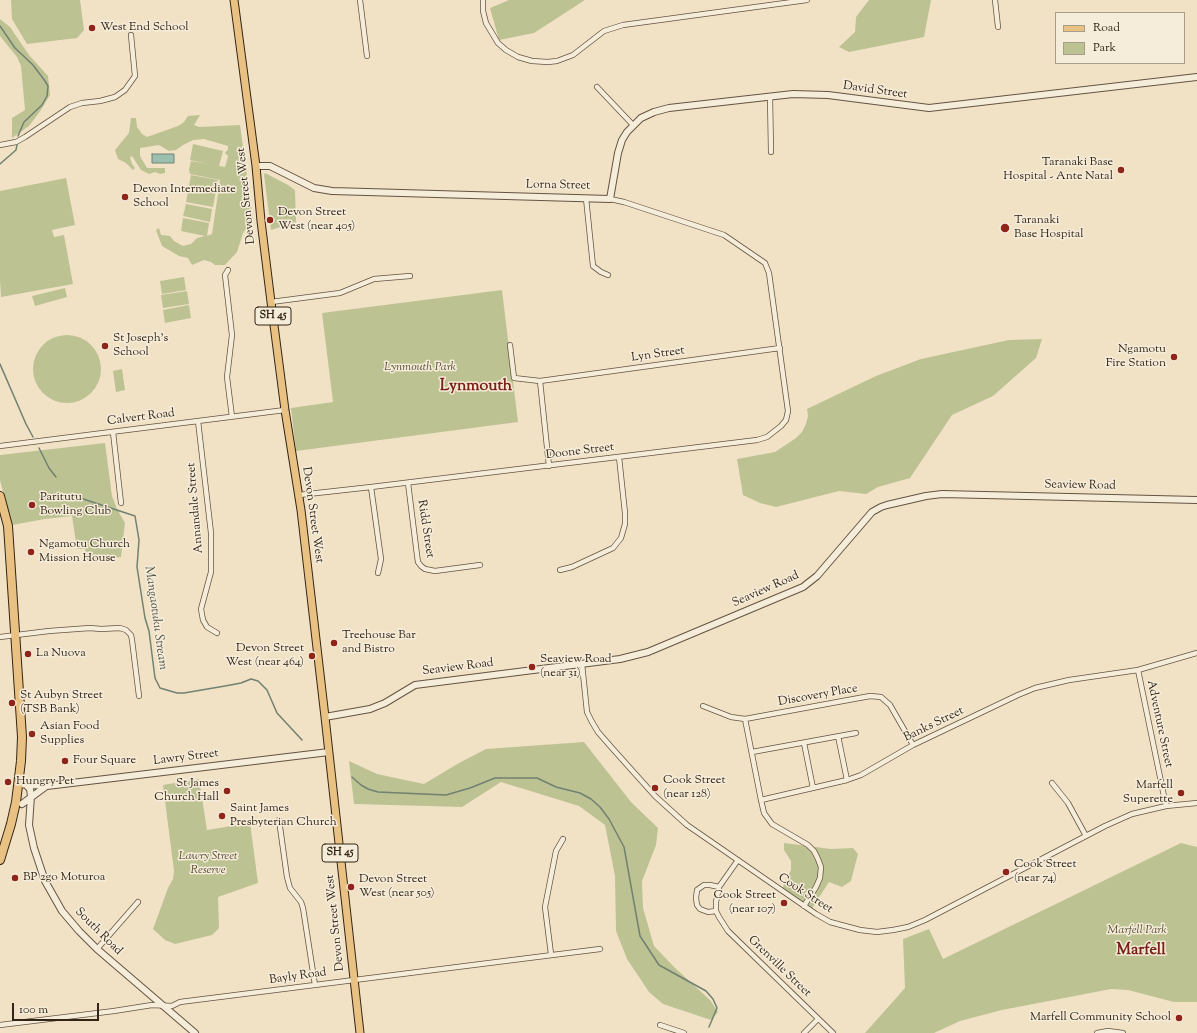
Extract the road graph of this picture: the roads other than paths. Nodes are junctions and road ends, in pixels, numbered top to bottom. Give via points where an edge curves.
1 (234, 0) edge
2 (360, 0) edge
3 (483, 0) edge
4 (807, 0) edge
5 (994, 0) edge
6 (998, 27) dead end
7 (131, 35) dead end
8 (367, 56) dead end
9 (1197, 77) edge
10 (597, 87) dead end
11 (770, 96) junction
12 (633, 125) junction
13 (0, 145) edge
14 (771, 152) dead end
15 (256, 166) junction
16 (586, 198) junction
17 (610, 199) junction
18 (228, 270) dead end
19 (608, 275) dead end
20 (410, 276) dead end
21 (271, 302) junction
22 (510, 345) dead end
23 (780, 348) junction
24 (540, 381) junction
25 (285, 410) junction
26 (232, 417) junction
27 (198, 421) junction
28 (112, 432) junction
29 (0, 446) edge
30 (619, 457) junction
31 (549, 466) junction
32 (408, 483) junction
33 (371, 487) junction
34 (299, 495) junction
35 (0, 496) edge
36 (1197, 500) edge
37 (121, 503) dead end
38 (480, 566) dead end
39 (560, 570) dead end
40 (378, 573) dead end
41 (217, 633) dead end
42 (16, 636) junction
43 (0, 637) edge
44 (1197, 653) edge
45 (582, 664) junction
46 (1138, 670) junction
47 (139, 696) dead end
48 (703, 706) dead end
49 (325, 717) junction
50 (745, 719) junction
51 (856, 733) dead end
52 (838, 736) junction
53 (804, 742) junction
54 (913, 745) junction
55 (329, 752) junction
56 (752, 752) junction
57 (847, 780) junction
58 (1052, 783) dead end
59 (18, 784) junction
60 (27, 786) junction
61 (47, 786) junction
62 (812, 788) junction
63 (31, 796) junction
64 (761, 800) junction
65 (19, 803) junction
66 (1197, 803) edge
67 (1166, 806) junction
68 (30, 818) junction
69 (279, 820) dead end
70 (1086, 836) junction
71 (563, 839) dead end
72 (0, 860) edge
73 (738, 860) junction
74 (719, 887) junction
75 (138, 902) dead end
76 (804, 906) junction
77 (716, 911) junction
78 (600, 948) dead end
79 (97, 949) junction
80 (551, 954) junction
81 (354, 979) junction
82 (314, 985) junction
83 (164, 1006) junction
84 (818, 1019) junction
85 (0, 1025) edge
86 (660, 1025) dead end
87 (195, 1033) edge
88 (360, 1033) edge
89 (684, 1033) edge
90 (804, 1033) edge
91 (832, 1033) edge
92 (1097, 1033) edge
93 (1123, 1033) edge

1 - 15 main road, Devon Street West / SH 45
2 - 8 street
3 - 4 street via 486,23 498,43 518,57 540,62 557,61 573,55 604,31 623,24
5 - 6 street
7 - 13 street via 135,76 125,90 115,97 70,107 16,142
9 - 11 street, David Street via 929,108 811,94
10 - 12 street
11 - 12 street, David Street via 669,108 641,118
11 - 14 street
12 - 17 street, David Street via 622,140
15 - 16 street, Lorna Street via 270,166 314,188 332,191
15 - 21 main road, Devon Street West / SH 45 via 260,221
16 - 17 street, Lorna Street
16 - 19 street via 593,266
17 - 23 street, Lorna Street via 724,235 765,263 769,273
18 - 26 street via 225,275 232,336 227,377
20 - 21 street via 374,279 340,293
21 - 25 main road, Devon Street West / SH 45
22 - 24 street, Lyn Street via 514,378
23 - 24 street, Lyn Street
23 - 30 street, Doone Street via 788,414 772,434 757,440
24 - 31 street
25 - 26 street, Calvert Road
25 - 34 main road, Devon Street West / SH 45
26 - 27 street, Calvert Road
27 - 28 street, Calvert Road
27 - 41 street, Annandale Street via 211,533 211,572 201,609 207,627
28 - 29 street, Calvert Road
28 - 37 street
30 - 31 street, Doone Street
30 - 39 street via 625,513 621,538 614,548
31 - 32 street, Doone Street
32 - 33 street, Doone Street
32 - 38 street, Ridd Street via 418,562 421,566 435,571
33 - 34 street, Doone Street
33 - 40 street via 381,559
34 - 49 main road, Devon Street West / SH 45
35 - 42 highway via 8,526
36 - 45 street, Seaview Road via 942,494 887,505 872,512 817,576 802,587 648,652
42 - 43 street
42 - 47 street via 90,628 126,630 132,640
42 - 59 highway via 22,732
44 - 46 street, Banks Street
45 - 49 street, Seaview Road via 415,685 377,707
45 - 73 street, Cook Street via 588,712 598,732 674,814
46 - 54 street, Banks Street via 1069,680 1035,688
46 - 67 street, Adventure Street
48 - 50 street, Discovery Place via 731,717
49 - 55 main road, Devon Street West / SH 45
50 - 54 street, Discovery Place via 881,696 890,705
50 - 56 street
51 - 52 street
52 - 53 street
52 - 57 street
53 - 56 street
53 - 62 street
54 - 57 street, Banks Street via 861,775
55 - 61 street, Lawry Street
55 - 81 main road, Devon Street West / SH 45
56 - 64 street
57 - 62 street, Banks Street
58 - 70 street via 1068,803
59 - 60 street, Lawry Street
59 - 65 highway
60 - 61 street, Lawry Street
60 - 63 street, South Road
61 - 63 street, Lawry Street
62 - 64 street, Banks Street
63 - 65 street, Lawry Street
63 - 68 street, South Road
64 - 76 street via 764,813 772,824 808,845 818,859 820,878
65 - 68 street, South Road via 25,807
65 - 72 highway
66 - 67 street, Cook Street
67 - 70 street, Cook Street via 1132,814
68 - 79 street, South Road via 34,848 48,889 67,918
69 - 82 street via 286,877 303,908
70 - 76 street, Cook Street via 908,927 877,932 860,930 830,922
71 - 80 street via 556,851 545,907
73 - 74 street
73 - 76 street, Cook Street
74 - 77 street
74 - 77 street via 704,885 697,890 696,898 700,909
75 - 79 street
77 - 84 street, Grenville Street via 728,931
78 - 80 street, Bayly Road
79 - 83 street, South Road
80 - 81 street, Bayly Road
81 - 82 street, Bayly Road
81 - 88 main road, Devon Street West / SH 45
82 - 83 street, Bayly Road
83 - 85 street, Bayly Road via 152,1005
83 - 87 street, South Road
84 - 90 street
84 - 91 street, Grenville Street
86 - 89 street
92 - 93 street

